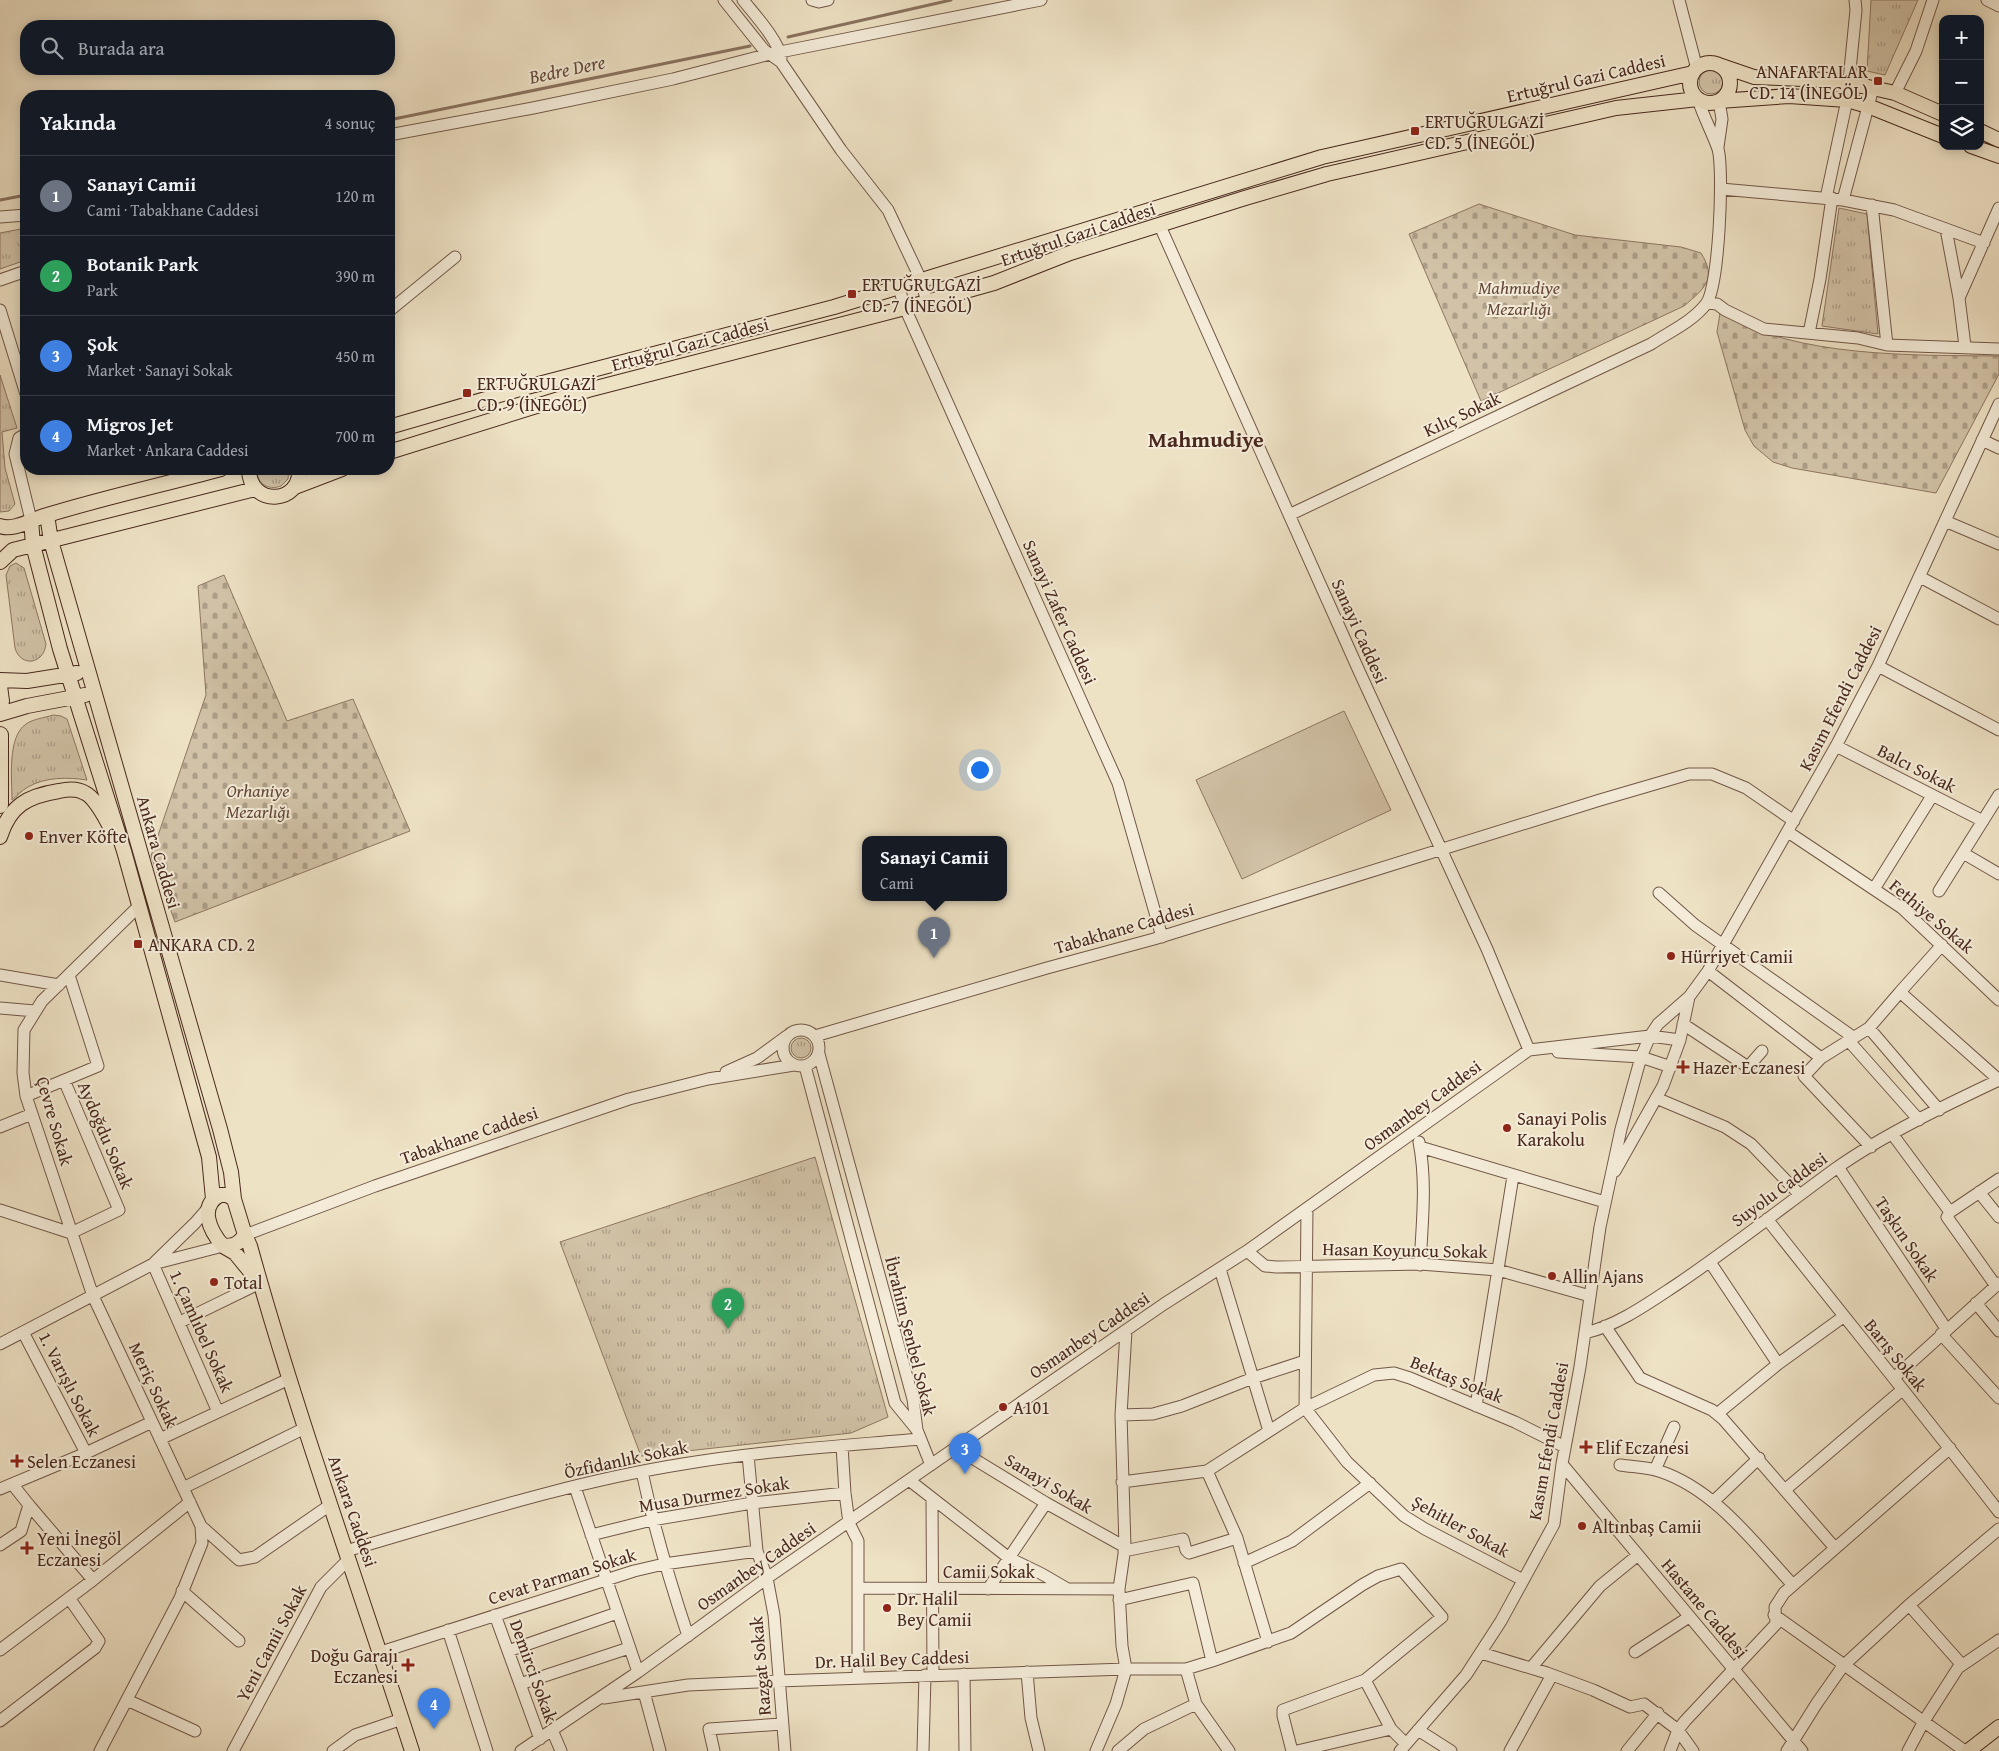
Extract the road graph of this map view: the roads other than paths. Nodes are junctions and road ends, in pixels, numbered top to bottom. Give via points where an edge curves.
1 (724, 0) edge
2 (743, 0) edge
3 (812, 0) edge
4 (828, 0) edge
5 (1040, 0) edge
6 (1679, 0) edge
7 (1856, 0) edge
8 (1933, 0) edge
9 (1987, 0) edge
10 (1999, 6) edge
11 (777, 56) junction
12 (1719, 65) junction
13 (1695, 71) junction
14 (1849, 83) junction
15 (1873, 88) junction
16 (1895, 93) junction
17 (1698, 99) junction
18 (1847, 100) junction
19 (1718, 102) junction
20 (1868, 106) junction
21 (1939, 112) edge
22 (1984, 133) edge
23 (395, 134) edge
24 (1939, 134) edge
25 (1999, 140) edge
26 (1718, 149) junction
27 (1982, 150) edge
28 (1999, 156) edge
29 (1721, 189) junction
30 (1834, 198) junction
31 (1872, 205) junction
32 (1999, 208) edge
33 (1154, 209) junction
34 (20, 215) edge
35 (0, 217) edge
36 (1160, 226) junction
37 (1946, 229) junction
38 (1984, 243) junction
39 (454, 257) dead end
40 (20, 273) edge
41 (0, 280) edge
42 (921, 280) junction
43 (899, 288) junction
44 (1958, 298) junction
45 (928, 302) junction
46 (1707, 303) junction
47 (395, 306) edge
48 (905, 308) junction
49 (0, 310) edge
50 (1809, 333) junction
51 (1887, 345) junction
52 (1965, 346) junction
53 (1999, 349) edge
54 (20, 356) edge
55 (1999, 404) edge
56 (395, 426) edge
57 (20, 437) edge
58 (1982, 440) junction
59 (1999, 448) edge
60 (395, 450) edge
61 (20, 475) edge
62 (20, 475) edge
63 (198, 475) edge
64 (250, 475) edge
65 (298, 475) edge
66 (326, 475) edge
67 (295, 487) junction
68 (255, 489) junction
69 (47, 515) junction
70 (1289, 515) junction
71 (31, 520) junction
72 (1944, 521) junction
73 (0, 526) edge
74 (51, 542) junction
75 (1999, 544) edge
76 (33, 545) junction
77 (0, 562) edge
78 (1920, 577) junction
79 (1999, 619) edge
80 (1878, 666) junction
81 (88, 671) junction
82 (69, 676) junction
83 (0, 680) edge
84 (0, 686) edge
85 (94, 693) junction
86 (76, 697) junction
87 (0, 710) edge
88 (0, 714) edge
89 (1999, 730) edge
90 (0, 735) edge
91 (1836, 746) junction
92 (1999, 795) edge
93 (1932, 796) junction
94 (0, 805) edge
95 (1994, 812) edge
96 (1983, 820) junction
97 (1794, 821) junction
98 (1788, 832) junction
99 (0, 837) edge
100 (124, 850) junction
101 (1441, 850) junction
102 (1963, 853) junction
103 (1999, 874) edge
104 (1874, 889) junction
105 (1939, 891) dead end
106 (1659, 893) dead end
107 (139, 906) junction
108 (1162, 937) junction
109 (1942, 944) junction
110 (1723, 945) junction
111 (1708, 971) junction
112 (0, 975) edge
113 (69, 975) junction
114 (59, 985) junction
115 (1900, 992) junction
116 (1689, 997) junction
117 (1999, 1000) edge
118 (0, 1008) edge
119 (35, 1011) junction
120 (1683, 1024) junction
121 (1869, 1028) junction
122 (789, 1034) junction
123 (815, 1036) junction
124 (1650, 1036) junction
125 (1850, 1038) junction
126 (1680, 1040) junction
127 (1529, 1050) junction
128 (1762, 1051) dead end
129 (818, 1054) junction
130 (1641, 1058) junction
131 (1821, 1058) junction
132 (800, 1065) junction
133 (1671, 1067) junction
134 (708, 1079) junction
135 (64, 1080) junction
136 (1999, 1080) edge
137 (26, 1096) junction
138 (1656, 1098) junction
139 (1939, 1110) junction
140 (32, 1114) junction
141 (1919, 1120) junction
142 (0, 1127) edge
143 (1417, 1131) junction
144 (1893, 1134) junction
145 (1420, 1148) junction
146 (1871, 1148) junction
147 (1838, 1168) junction
148 (1513, 1176) junction
149 (1999, 1179) edge
150 (1609, 1182) junction
151 (1979, 1192) junction
152 (1800, 1195) junction
153 (234, 1199) junction
154 (1605, 1202) junction
155 (210, 1203) junction
156 (1307, 1208) junction
157 (0, 1210) edge
158 (1950, 1212) junction
159 (1999, 1217) edge
160 (1767, 1219) junction
161 (71, 1233) junction
162 (246, 1235) junction
163 (223, 1246) junction
164 (1247, 1251) junction
165 (873, 1254) junction
166 (857, 1257) junction
167 (1710, 1262) junction
168 (153, 1264) junction
169 (1420, 1264) junction
170 (1306, 1266) junction
171 (1220, 1269) junction
172 (1498, 1270) junction
173 (260, 1283) junction
174 (1997, 1284) edge
175 (92, 1296) junction
176 (1590, 1296) junction
177 (1976, 1303) junction
178 (1843, 1317) junction
179 (180, 1322) junction
180 (1605, 1326) junction
181 (1999, 1330) edge
182 (1126, 1331) junction
183 (23, 1332) junction
184 (1944, 1332) junction
185 (1585, 1333) junction
186 (0, 1344) edge
187 (1305, 1361) junction
188 (1778, 1364) junction
189 (1253, 1378) junction
190 (1894, 1378) junction
191 (289, 1380) junction
192 (1902, 1390) junction
193 (1999, 1398) edge
194 (1476, 1406) junction
195 (1305, 1408) junction
196 (218, 1412) junction
197 (1717, 1414) junction
198 (1121, 1415) junction
199 (152, 1422) junction
200 (1674, 1427) dead end
201 (305, 1428) junction
202 (1269, 1431) junction
203 (918, 1434) junction
204 (160, 1439) junction
205 (842, 1446) junction
206 (1566, 1446) junction
207 (956, 1448) junction
208 (1950, 1448) junction
209 (86, 1453) junction
210 (748, 1455) junction
211 (1759, 1458) junction
212 (1562, 1464) junction
213 (931, 1465) junction
214 (1620, 1465) dead end
215 (1655, 1470) junction
216 (1207, 1471) junction
217 (642, 1472) junction
218 (909, 1480) junction
219 (1122, 1482) junction
220 (1370, 1482) junction
221 (13, 1484) junction
222 (575, 1486) junction
223 (183, 1488) junction
224 (0, 1489) edge
225 (1786, 1489) junction
226 (845, 1493) junction
227 (932, 1498) junction
228 (1714, 1501) junction
229 (190, 1502) junction
230 (752, 1503) junction
231 (1046, 1504) junction
232 (29, 1505) junction
233 (330, 1505) junction
234 (1999, 1512) edge
235 (652, 1520) junction
236 (849, 1523) junction
237 (201, 1526) junction
238 (1999, 1529) edge
239 (591, 1535) junction
240 (1237, 1538) junction
241 (0, 1545) edge
242 (1834, 1548) junction
243 (1124, 1549) junction
244 (757, 1551) junction
245 (347, 1555) junction
246 (1638, 1555) junction
247 (1009, 1558) junction
248 (1244, 1563) junction
249 (664, 1564) junction
250 (767, 1578) junction
251 (605, 1579) junction
252 (93, 1580) junction
253 (1523, 1580) junction
254 (1793, 1585) junction
255 (859, 1588) junction
256 (931, 1588) junction
257 (988, 1588) junction
258 (1066, 1588) junction
259 (182, 1590) junction
260 (1119, 1594) junction
261 (69, 1598) junction
262 (1909, 1605) junction
263 (617, 1613) junction
264 (495, 1615) junction
265 (1774, 1615) junction
266 (1689, 1617) junction
267 (448, 1630) junction
268 (688, 1636) junction
269 (1999, 1640) edge
270 (239, 1641) dead end
271 (1268, 1642) junction
272 (630, 1648) junction
273 (0, 1650) edge
274 (508, 1651) junction
275 (381, 1652) junction
276 (1635, 1652) dead end
277 (1481, 1653) junction
278 (1212, 1662) junction
279 (1962, 1665) junction
280 (1843, 1666) junction
281 (1531, 1668) junction
282 (1126, 1669) junction
283 (1186, 1669) junction
284 (1733, 1670) junction
285 (638, 1672) junction
286 (1027, 1672) junction
287 (964, 1674) junction
288 (929, 1675) junction
289 (1552, 1675) junction
290 (858, 1678) junction
291 (1365, 1680) junction
292 (778, 1681) junction
293 (520, 1684) junction
294 (644, 1692) junction
295 (599, 1699) junction
296 (127, 1700) junction
297 (1196, 1704) junction
298 (1658, 1713) junction
299 (402, 1719) junction
300 (0, 1721) edge
301 (1924, 1721) junction
302 (782, 1724) junction
303 (1999, 1727) edge
304 (1392, 1729) junction
305 (552, 1730) junction
306 (1418, 1730) junction
307 (1678, 1730) junction
308 (195, 1731) dead end
309 (540, 1739) junction
310 (1794, 1741) junction
311 (1403, 1748) edge
312 (100, 1751) edge
313 (233, 1751) edge
314 (333, 1751) edge
315 (412, 1751) edge
316 (487, 1751) edge
317 (522, 1751) edge
318 (562, 1751) edge
319 (660, 1751) edge
320 (714, 1751) edge
321 (785, 1751) edge
322 (923, 1751) edge
323 (965, 1751) edge
324 (1039, 1751) edge
325 (1096, 1751) edge
326 (1118, 1751) edge
327 (1228, 1751) edge
328 (1292, 1751) edge
329 (1297, 1751) edge
330 (1451, 1751) edge
331 (1510, 1751) edge
332 (1627, 1751) edge
333 (1670, 1751) edge
334 (1693, 1751) edge
335 (1787, 1751) edge
336 (1802, 1751) edge
337 (1908, 1751) edge
338 (1966, 1751) edge

1 - 11 street via 750,33
2 - 11 street
3 - 4 street
5 - 11 street
6 - 13 street
7 - 14 street
8 - 16 street via 1916,51
9 - 10 street
11 - 23 street
11 - 42 street via 841,150 888,210
12 - 13 main road via 1707,64
12 - 14 main road via 1754,77
12 - 19 main road via 1730,80 1728,93
13 - 17 main road via 1691,78 1692,90
13 - 33 main road, Ertuğrul Gazi Caddesi via 1322,157
14 - 15 main road
14 - 18 street
15 - 16 main road
15 - 20 street
16 - 21 main road
17 - 19 main road
17 - 26 street
17 - 36 main road, Ertuğrul Gazi Caddesi via 1616,108 1327,174
18 - 19 main road via 1789,96
18 - 20 main road
18 - 30 street
19 - 26 street via 1722,120
20 - 24 main road
20 - 30 street
22 - 25 main road
26 - 29 street
27 - 28 main road
29 - 30 street
29 - 46 street via 1713,286
30 - 31 street
30 - 50 street
31 - 37 street
31 - 51 street
32 - 38 street
33 - 36 main road
33 - 42 main road, Ertuğrul Gazi Caddesi
34 - 35 street
36 - 45 main road, Ertuğrul Gazi Caddesi
36 - 70 street, Sanayi Caddesi
37 - 38 street
37 - 44 street
38 - 44 street
39 - 47 street
40 - 41 street
42 - 43 main road, Ertuğrul Gazi Caddesi
42 - 45 street
43 - 48 street, Sanayi Zafer Caddesi
43 - 56 main road, Ertuğrul Gazi Caddesi via 527,387
44 - 52 street
45 - 48 main road, Ertuğrul Gazi Caddesi
46 - 50 street via 1717,304 1764,329
46 - 70 street, Kılıç Sokak via 1686,322 1650,344
48 - 60 main road, Ertuğrul Gazi Caddesi via 588,390
48 - 108 street, Sanayi Zafer Caddesi via 1118,783
49 - 54 street
50 - 51 street via 1858,338
51 - 52 street
52 - 53 street
55 - 58 street, Kasım Efendi Caddesi
57 - 61 street via 15,454
58 - 59 street
58 - 72 street, Kasım Efendi Caddesi
62 - 71 street
63 - 69 main road
64 - 68 main road
65 - 67 main road
66 - 67 main road
67 - 68 main road via 276,497
68 - 74 main road
69 - 71 main road
69 - 74 main road, Ankara Caddesi
70 - 101 street, Sanayi Caddesi
71 - 73 main road via 5,528
71 - 76 main road, Ankara Caddesi
72 - 75 street
72 - 78 street, Kasım Efendi Caddesi
74 - 76 main road
74 - 81 main road, Ankara Caddesi
76 - 77 main road via 13,550
76 - 82 main road, Ankara Caddesi
78 - 79 street
78 - 80 street, Kasım Efendi Caddesi
80 - 89 street
80 - 91 street, Kasım Efendi Caddesi
81 - 82 main road
81 - 85 main road, Ankara Caddesi
82 - 83 main road via 27,681
82 - 86 main road, Ankara Caddesi
84 - 87 main road
85 - 86 main road
85 - 153 main road, Ankara Caddesi via 220,1129
86 - 88 main road
86 - 100 main road, Ankara Caddesi
90 - 94 highway
91 - 93 street, Balcı Sokak
91 - 97 street, Kasım Efendi Caddesi
92 - 95 street
93 - 96 street, Balcı Sokak
93 - 104 street
95 - 96 street
96 - 102 street
97 - 98 street, Kasım Efendi Caddesi
97 - 101 street, Tabakhane Caddesi via 1746,788 1712,774 1689,774
98 - 104 street, Fethiye Sokak
98 - 110 street, Kasım Efendi Caddesi
99 - 100 main road via 5,821 21,803 72,788 86,793 92,800
100 - 107 main road, Ankara Caddesi
101 - 108 street, Tabakhane Caddesi
101 - 127 street, Sanayi Caddesi
102 - 103 street
102 - 105 street
104 - 109 street, Fethiye Sokak via 1902,908
106 - 110 street
107 - 113 street, Çevre Sokak
107 - 155 main road, Ankara Caddesi via 208,1157
108 - 123 street, Tabakhane Caddesi
109 - 115 street
109 - 117 street, Fethiye Sokak
110 - 111 street, Kasım Efendi Caddesi
110 - 125 street
111 - 116 street, Kasım Efendi Caddesi
111 - 131 street
112 - 114 street
113 - 114 street, Çevre Sokak
113 - 135 street via 98,1066
114 - 119 street, Çevre Sokak
115 - 121 street
115 - 136 street
116 - 120 street, Kasım Efendi Caddesi
116 - 124 street, Kasım Efendi Caddesi via 1658,1024
118 - 119 street
119 - 137 street, Çevre Sokak via 24,1030
120 - 126 street, Kasım Efendi Caddesi
120 - 128 street via 1748,1067
121 - 125 street
121 - 139 street
122 - 123 street via 800,1030
122 - 132 street via 783,1050 788,1060
122 - 134 street via 757,1058
123 - 129 street via 820,1048
124 - 126 street, Osmanbey Caddesi
124 - 127 street, Osmanbey Caddesi
124 - 130 street, Kasım Efendi Caddesi
125 - 131 street
125 - 141 street
126 - 133 street, Kasım Efendi Caddesi
127 - 130 street
127 - 143 street, Osmanbey Caddesi
129 - 132 street via 811,1063
129 - 165 street, İbrahim Şenbel Sokak
130 - 133 street
130 - 150 street, Kasım Efendi Caddesi
131 - 146 street via 1804,1076
132 - 134 street
132 - 166 street, İbrahim Şenbel Sokak
133 - 138 street, Kasım Efendi Caddesi
134 - 162 street, Tabakhane Caddesi via 620,1102 375,1186
135 - 137 street
135 - 161 street, Aydoğdu Sokak via 119,1210
136 - 139 street, Suyolu Caddesi
137 - 140 street, Çevre Sokak
138 - 150 street, Kasım Efendi Caddesi
138 - 152 street via 1725,1127 1767,1159
139 - 141 street, Suyolu Caddesi
140 - 142 street
140 - 161 street, Çevre Sokak
141 - 144 street, Suyolu Caddesi
143 - 145 street
143 - 156 street, Osmanbey Caddesi
144 - 146 street, Suyolu Caddesi
144 - 158 street
145 - 148 street
145 - 169 street via 1424,1188
146 - 147 street, Suyolu Caddesi
147 - 152 street, Suyolu Caddesi
147 - 184 street, Taşkın Sokak
148 - 154 street
148 - 172 street
149 - 151 street
150 - 154 street, Kasım Efendi Caddesi
151 - 158 street
151 - 159 street
152 - 160 street, Suyolu Caddesi
153 - 155 main road via 220,1195
153 - 162 main road
154 - 176 street, Kasım Efendi Caddesi
155 - 163 main road via 212,1230
155 - 168 street via 195,1223
156 - 164 street, Osmanbey Caddesi
156 - 170 street
157 - 161 street
158 - 174 street via 1947,1218
160 - 167 street, Suyolu Caddesi
160 - 178 street, Barış Sokak
161 - 175 street, Çevre Sokak
162 - 163 main road via 233,1246
162 - 173 main road, Ankara Caddesi
163 - 168 street
163 - 173 main road via 235,1254
164 - 170 street, Hasan Koyuncu Sokak via 1266,1266
164 - 171 street, Osmanbey Caddesi
165 - 166 street
165 - 203 street, İbrahim Şenbel Sokak via 913,1399
166 - 203 street, İbrahim Şenbel Sokak via 895,1403
167 - 180 street, Suyolu Caddesi via 1650,1303
167 - 188 street
168 - 175 street
168 - 179 street, 1. Çamlıbel Sokak
169 - 170 street, Hasan Koyuncu Sokak
169 - 172 street, Hasan Koyuncu Sokak
170 - 187 street
171 - 182 street, Osmanbey Caddesi
171 - 189 street
172 - 176 street, Hasan Koyuncu Sokak
172 - 194 street
173 - 179 street
173 - 191 main road, Ankara Caddesi
174 - 177 street
175 - 183 street
175 - 199 street, Meriç Sokak
176 - 185 street, Kasım Efendi Caddesi
177 - 181 street
177 - 184 street
178 - 188 street
178 - 190 street, Barış Sokak
179 - 196 street, 1. Çamlıbel Sokak
180 - 185 street, Suyolu Caddesi
180 - 197 street via 1640,1378
182 - 198 street
182 - 207 street, Osmanbey Caddesi
183 - 186 street
183 - 209 street, 1. Varışlı Sokak
184 - 190 street
184 - 193 street, Taşkın Sokak
185 - 206 street, Kasım Efendi Caddesi
187 - 189 street
187 - 195 street
188 - 197 street
189 - 198 street via 1172,1409 1153,1414
189 - 202 street
190 - 192 street, Barış Sokak
191 - 196 street
191 - 201 main road, Ankara Caddesi
192 - 208 street, Barış Sokak
192 - 225 street
194 - 195 street, Bektaş Sokak via 1394,1373 1374,1375
194 - 206 street, Bektaş Sokak
195 - 202 street, Bektaş Sokak
195 - 220 street, Şehitler Sokak via 1347,1462
196 - 204 street
197 - 211 street
198 - 219 street
199 - 204 street, Meriç Sokak
199 - 209 street
200 - 215 street
201 - 223 street
201 - 233 main road, Ankara Caddesi
202 - 216 street, Bektaş Sokak
203 - 205 street, Özfidanlık Sokak
203 - 213 street
204 - 223 street, Meriç Sokak
205 - 210 street, Özfidanlık Sokak
205 - 226 street
206 - 212 street, Kasım Efendi Caddesi
207 - 213 street, Osmanbey Caddesi
207 - 231 street, Sanayi Sokak
208 - 234 street, Barış Sokak
208 - 242 street
209 - 221 street
210 - 217 street, Özfidanlık Sokak
210 - 230 street, Razgat Sokak
211 - 225 street
211 - 228 street
212 - 246 street, Hastane Caddesi
212 - 253 street, Kasım Efendi Caddesi via 1554,1524
213 - 218 street, Osmanbey Caddesi
214 - 215 street
215 - 228 street via 1696,1488
216 - 219 street
216 - 240 street
217 - 222 street, Özfidanlık Sokak
217 - 235 street
218 - 227 street
218 - 236 street, Osmanbey Caddesi
219 - 243 street
220 - 248 street via 1292,1541
220 - 253 street, Şehitler Sokak via 1393,1507 1425,1529
221 - 224 street
221 - 232 street
222 - 239 street
222 - 245 street, Özfidanlık Sokak
223 - 229 street, Meriç Sokak
225 - 242 street
226 - 230 street, Musa Durmez Sokak
226 - 236 street
227 - 247 street
227 - 256 street
228 - 254 street
229 - 237 street, Meriç Sokak
229 - 252 street
230 - 235 street, Musa Durmez Sokak
230 - 244 street, Razgat Sokak
231 - 243 street, Sanayi Sokak
231 - 247 street
232 - 241 street via 21,1531
232 - 252 street
233 - 237 street via 255,1557 239,1560
233 - 245 main road, Ankara Caddesi
235 - 239 street, Musa Durmez Sokak
235 - 249 street
236 - 250 street, Osmanbey Caddesi
236 - 255 street via 858,1541
237 - 259 street via 202,1544
238 - 262 street
239 - 251 street
240 - 243 street via 1189,1553 1183,1539
240 - 248 street
242 - 254 street
243 - 260 street
244 - 249 street, Cevat Parman Sokak
244 - 250 street, Razgat Sokak
245 - 275 main road, Ankara Caddesi
245 - 313 street, Yeni Camii Sokak via 320,1587
246 - 266 street, Hastane Caddesi
246 - 281 street via 1600,1586
247 - 257 street
247 - 258 street
248 - 271 street
249 - 251 street, Cevat Parman Sokak
249 - 268 street
250 - 268 street, Osmanbey Caddesi
250 - 292 street, Razgat Sokak via 774,1615
251 - 263 street
251 - 264 street, Cevat Parman Sokak
252 - 261 street
253 - 277 street, Kasım Efendi Caddesi
254 - 265 street via 1779,1600
255 - 256 street, Camii Sokak
255 - 290 street
256 - 257 street, Camii Sokak
256 - 288 street
257 - 258 street, Camii Sokak
258 - 260 street, Camii Sokak
259 - 270 street
259 - 296 street
260 - 278 street, Camii Sokak via 1193,1582
260 - 282 street
261 - 273 street
261 - 300 street via 99,1641 95,1648
262 - 279 street
262 - 280 street
263 - 272 street
263 - 274 street
264 - 267 street, Cevat Parman Sokak
264 - 274 street, Demirci Sokak
265 - 280 street
265 - 284 street via 1776,1624
266 - 276 street
266 - 284 street, Hastane Caddesi
267 - 275 street, Cevat Parman Sokak
267 - 316 street
268 - 285 street, Osmanbey Caddesi
269 - 279 street
271 - 278 street, Dr. Halil Bey Caddesi
271 - 291 street, Dr. Halil Bey Caddesi via 1291,1633 1378,1576 1401,1569 1442,1618
272 - 285 street
272 - 293 street
274 - 293 street, Demirci Sokak
275 - 299 main road, Ankara Caddesi
277 - 281 street
277 - 306 street, Kasım Efendi Caddesi
278 - 283 street, Dr. Halil Bey Caddesi
279 - 301 street
280 - 301 street
280 - 310 street
281 - 289 street
282 - 283 street, Dr. Halil Bey Caddesi
282 - 286 street, Dr. Halil Bey Caddesi
282 - 325 street via 1116,1704
283 - 297 street
284 - 307 street
284 - 310 street, Hastane Caddesi
285 - 295 street, Osmanbey Caddesi
286 - 287 street, Dr. Halil Bey Caddesi
286 - 324 street via 1031,1718
287 - 288 street, Dr. Halil Bey Caddesi
287 - 323 street
288 - 290 street, Dr. Halil Bey Caddesi
288 - 322 street
289 - 298 street via 1630,1707 1644,1704
289 - 331 street
290 - 292 street, Dr. Halil Bey Caddesi
291 - 304 street
291 - 328 street via 1283,1710
292 - 294 street, Dr. Halil Bey Caddesi via 688,1685
292 - 302 street, Razgat Sokak
293 - 309 street, Demirci Sokak
294 - 295 street, Dr. Halil Bey Caddesi
294 - 319 street
295 - 305 street, Osmanbey Caddesi
296 - 308 street
296 - 312 street
297 - 326 street via 1144,1729
297 - 327 street
298 - 307 street
298 - 332 street
299 - 314 street via 354,1735
299 - 315 main road, Ankara Caddesi
301 - 337 street
301 - 338 street
302 - 320 street via 710,1729
302 - 321 street, Razgat Sokak
303 - 338 main road
304 - 311 street
304 - 329 street
305 - 309 street, Osmanbey Caddesi
305 - 318 street
306 - 311 street, Kasım Efendi Caddesi
306 - 330 street
307 - 333 street
307 - 334 street
309 - 317 street, Osmanbey Caddesi
310 - 335 street
310 - 336 street, Hastane Caddesi

